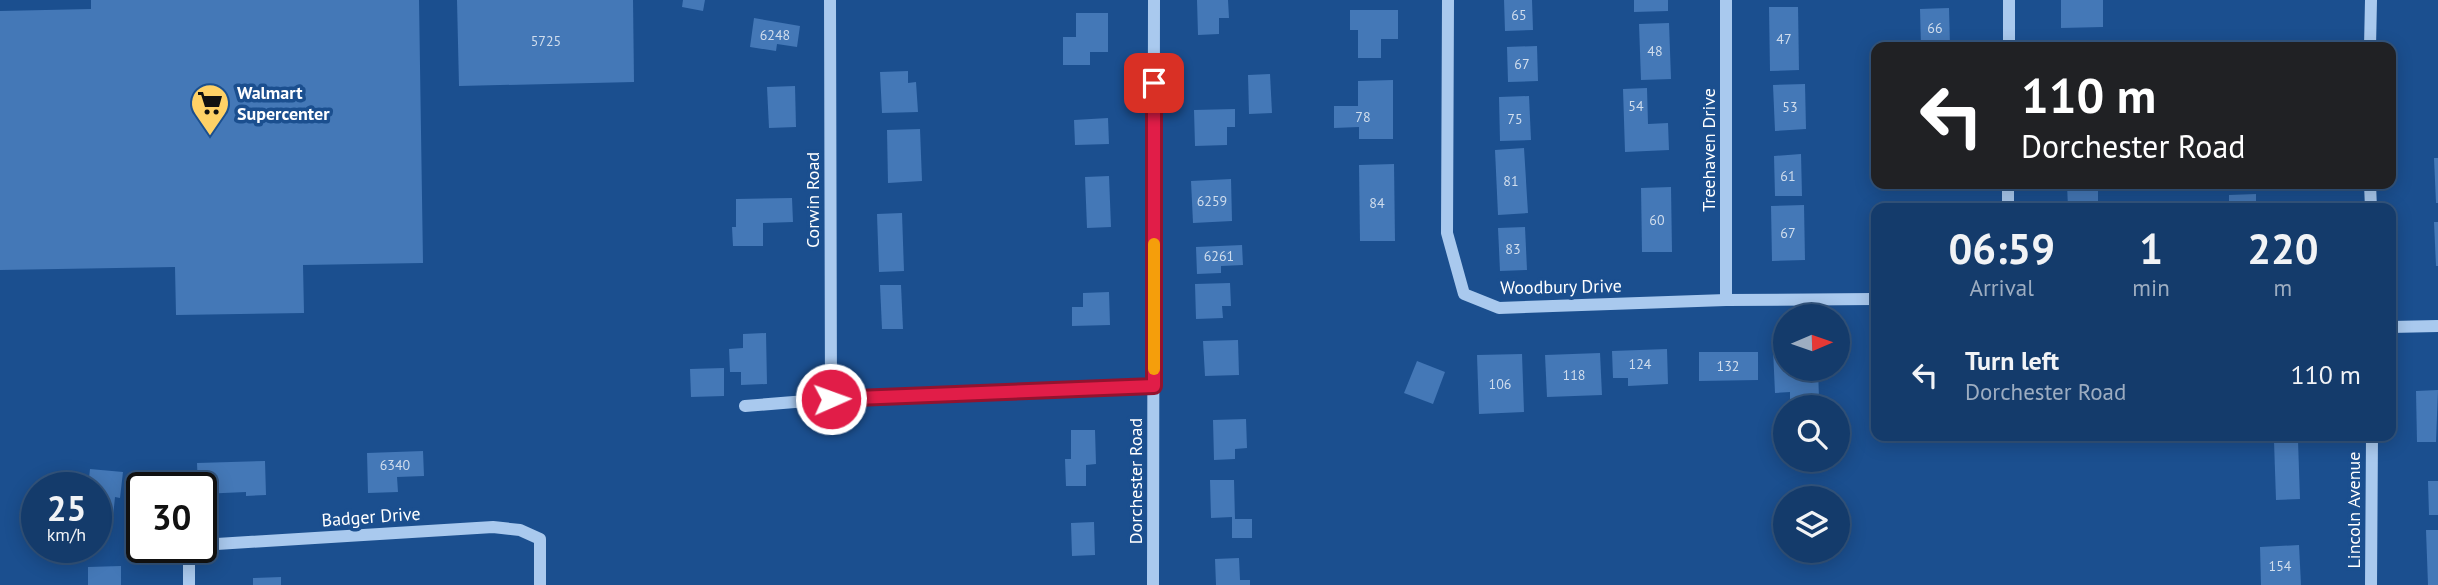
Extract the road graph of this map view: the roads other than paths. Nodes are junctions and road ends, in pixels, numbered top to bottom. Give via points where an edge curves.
1 (830, 0) edge
2 (1154, 0) edge
3 (1448, 0) edge
4 (1726, 0) edge
5 (2009, 0) edge
6 (2371, 0) edge
7 (2008, 42) edge
8 (2370, 42) edge
9 (1871, 299) edge
10 (1726, 300) junction
11 (2438, 326) edge
12 (2396, 327) edge
13 (1154, 386) junction
14 (831, 399) junction
15 (745, 405) dead end
16 (2372, 441) edge
17 (217, 544) edge
18 (189, 563) edge
19 (189, 585) edge
20 (540, 585) edge
21 (1153, 585) edge
22 (2371, 585) edge

1 - 14 street, Corwin Road
2 - 13 street, Dorchester Road
3 - 10 street, Woodbury Drive via 1447,233 1464,294 1499,308
4 - 10 street, Treehaven Drive
5 - 7 street
6 - 8 street
9 - 10 street, Woodbury Drive
11 - 12 street
13 - 14 street
13 - 21 street, Dorchester Road
14 - 15 street
16 - 22 street, Lincoln Avenue
17 - 20 street, Badger Drive via 493,527 520,530 540,539
18 - 19 street

